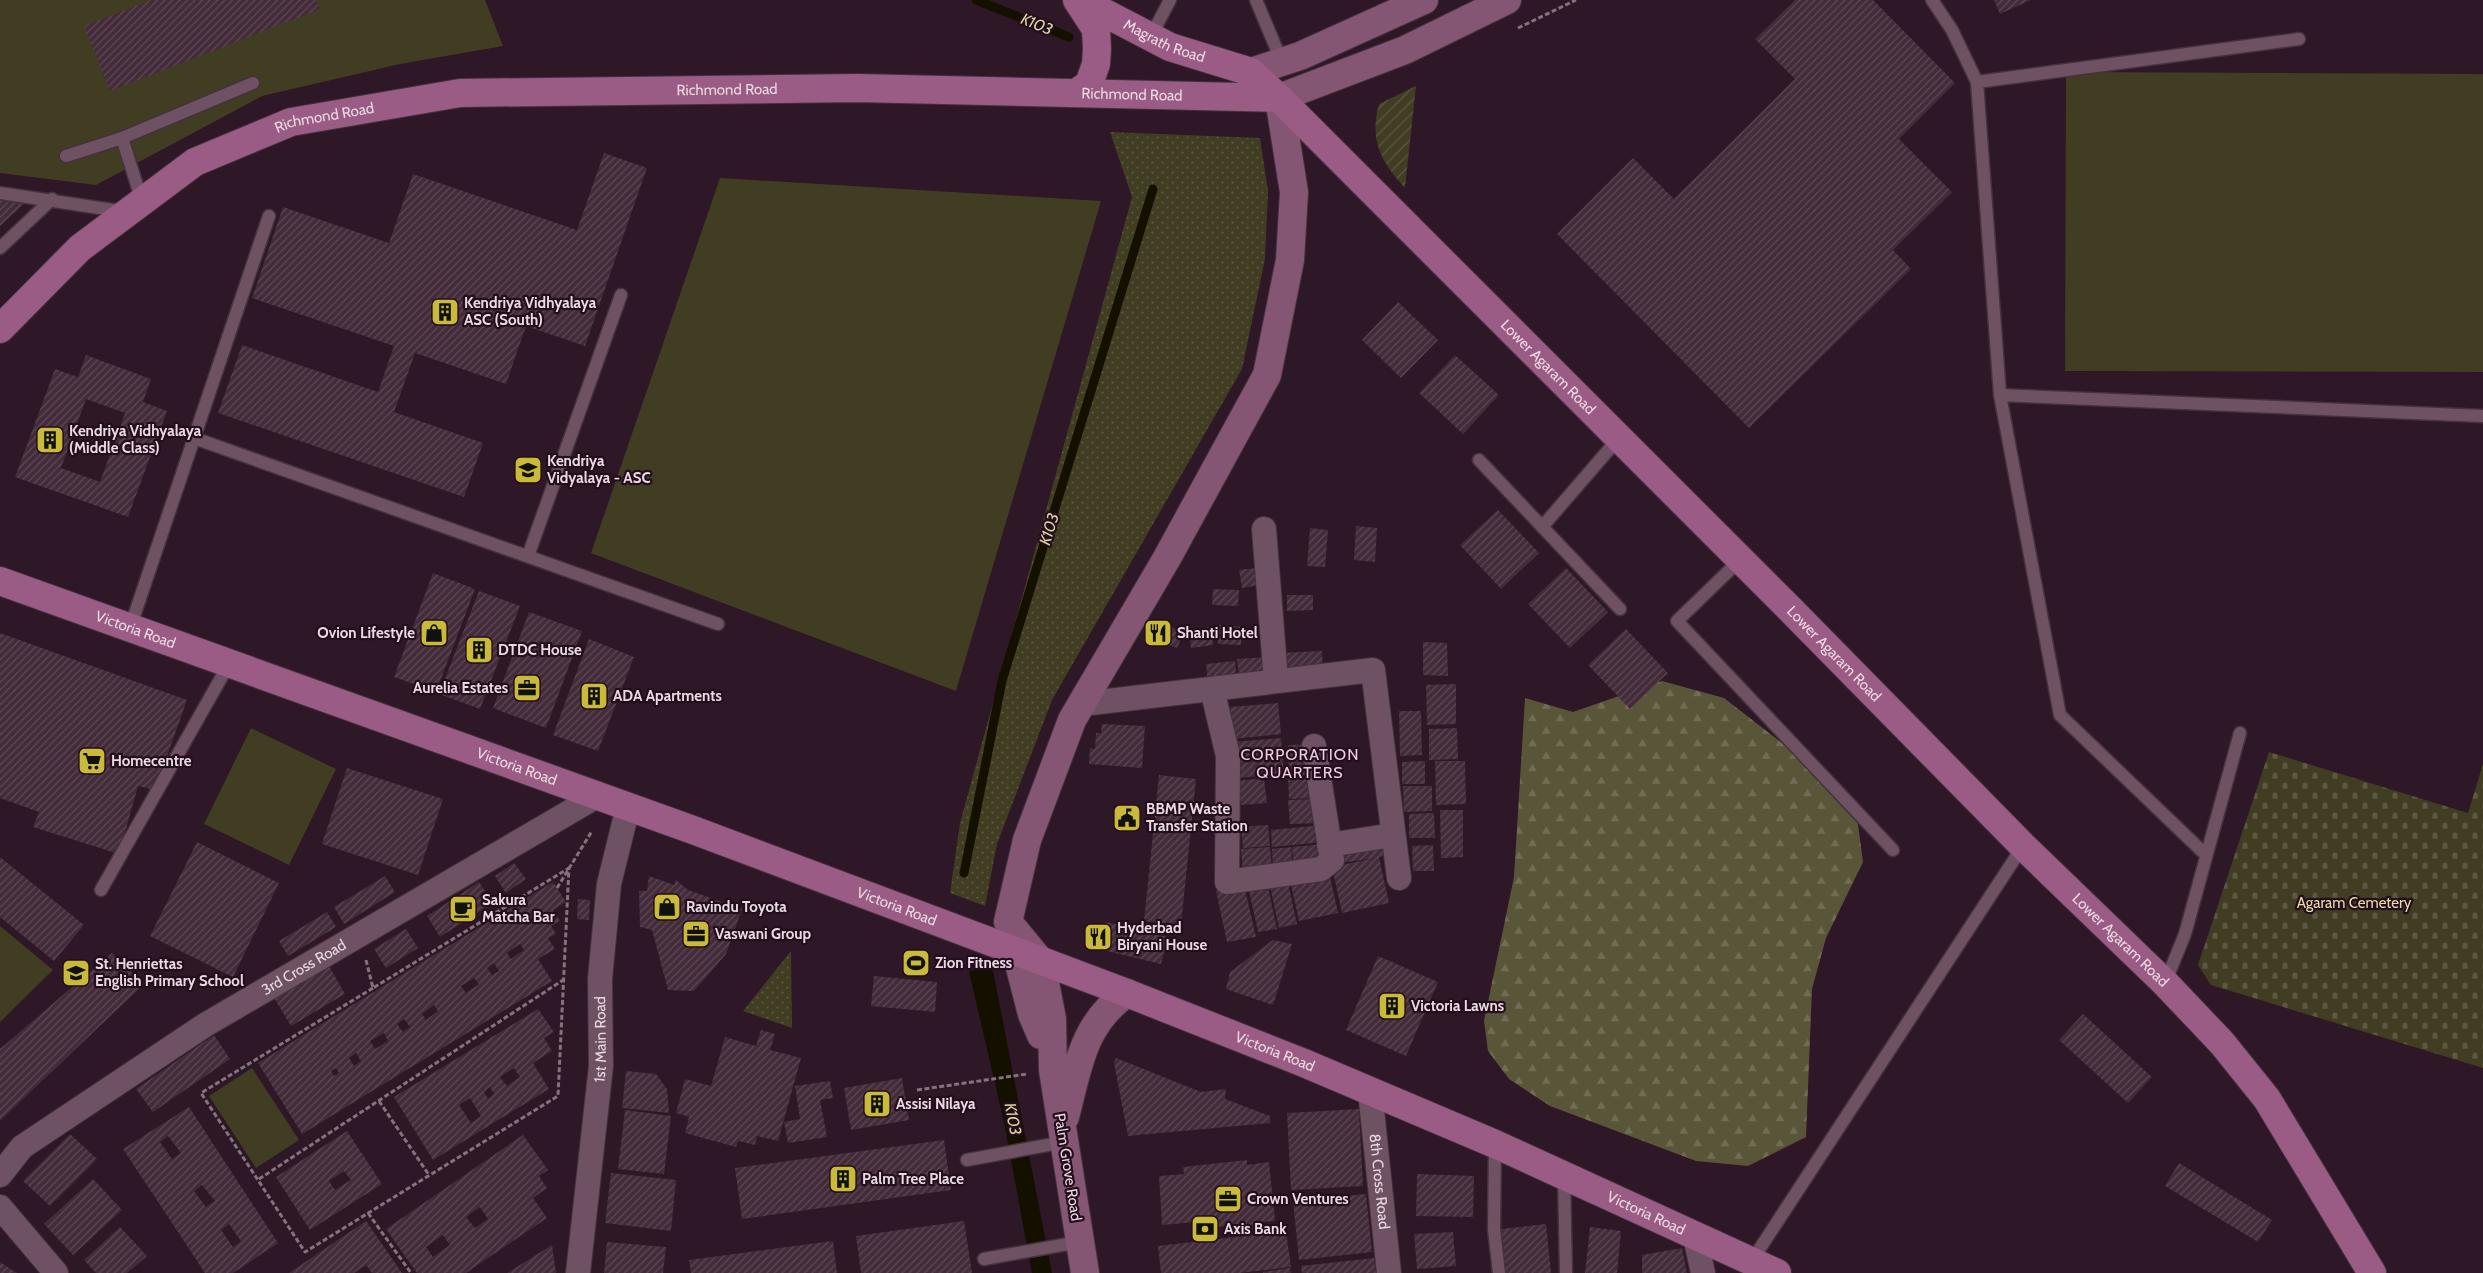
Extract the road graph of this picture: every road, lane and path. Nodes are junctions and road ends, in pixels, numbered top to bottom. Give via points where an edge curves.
1 (1079, 0) edge
2 (1170, 0) edge
3 (1256, 0) edge
4 (1424, 0) edge
5 (1507, 0) edge
6 (1932, 0) edge
7 (1150, 38) junction
8 (2299, 39) dead end
9 (1282, 62) junction
10 (1251, 72) junction
11 (1976, 82) junction
12 (253, 83) dead end
13 (1076, 93) junction
14 (1279, 98) junction
15 (122, 138) junction
16 (66, 156) dead end
17 (0, 193) edge
18 (52, 199) junction
19 (135, 207) junction
20 (269, 216) dead end
21 (0, 248) edge
22 (621, 295) dead end
23 (0, 329) edge
24 (2000, 395) junction
25 (2483, 416) edge
26 (194, 438) junction
27 (1618, 439) junction
28 (1479, 460) dead end
29 (1542, 527) junction
30 (1264, 529) dead end
31 (528, 556) junction
32 (1740, 560) junction
33 (0, 581) edge
34 (1620, 609) dead end
35 (718, 624) dead end
36 (130, 628) junction
37 (229, 664) junction
38 (1276, 681) junction
39 (1212, 689) junction
40 (1082, 704) junction
41 (2240, 733) dead end
42 (1314, 746) dead end
43 (612, 801) junction
44 (1394, 835) junction
45 (1330, 846) junction
46 (2023, 846) junction
47 (1893, 850) dead end
48 (2206, 855) junction
49 (569, 867) junction
50 (1399, 878) dead end
51 (557, 888) dead end
52 (101, 890) dead end
53 (360, 935) junction
54 (1009, 940) junction
55 (1041, 962) junction
56 (564, 980) junction
57 (2165, 983) junction
58 (373, 988) junction
59 (1127, 993) junction
60 (1051, 1060) junction
61 (1014, 1076) dead end
62 (917, 1090) dead end
63 (1370, 1091) junction
64 (379, 1101) junction
65 (1055, 1140) junction
66 (1495, 1144) junction
67 (967, 1160) dead end
68 (0, 1175) edge
69 (429, 1175) junction
70 (1564, 1176) junction
71 (259, 1180) junction
72 (0, 1207) edge
73 (368, 1213) junction
74 (1695, 1236) junction
75 (1079, 1242) junction
76 (984, 1259) dead end
77 (1752, 1262) junction
78 (56, 1273) edge
79 (411, 1273) edge
80 (578, 1273) edge
81 (1085, 1273) edge
82 (1389, 1273) edge
83 (1499, 1273) edge
84 (1566, 1273) edge
85 (1703, 1273) edge
86 (1776, 1273) edge
87 (2372, 1273) edge

1 - 7 main road, Magrath Road
1 - 13 main road via 1096,29 1098,49 1089,84
2 - 7 lane
3 - 9 lane
4 - 9 street
5 - 14 street, Richmond Road via 1405,50
6 - 11 lane via 1952,30
7 - 10 main road, Magrath Road via 1170,48
8 - 11 lane
9 - 10 street
10 - 14 main road, Lower Agaram Road
11 - 24 lane
12 - 15 lane
13 - 14 main road, Richmond Road
13 - 19 main road, Richmond Road via 857,88 460,93 291,122 195,162
14 - 27 main road, Lower Agaram Road
14 - 40 street via 1293,202 1290,260 1267,375 1167,558
15 - 16 lane
15 - 19 lane
17 - 18 lane
18 - 19 lane
18 - 21 lane
19 - 23 main road, Richmond Road via 80,248
20 - 26 lane
22 - 31 lane
24 - 25 lane
24 - 48 lane via 2060,715
26 - 31 lane
26 - 36 lane
27 - 29 lane
27 - 32 main road, Lower Agaram Road
28 - 29 lane
29 - 34 lane
30 - 38 street
31 - 35 lane
32 - 46 main road, Lower Agaram Road
32 - 47 lane via 1677,621
33 - 36 main road, Victoria Road
36 - 37 main road, Victoria Road
37 - 43 main road, Victoria Road
37 - 52 lane
38 - 39 street
38 - 44 street via 1373,670
39 - 40 street
39 - 45 street via 1228,756 1227,882 1321,869 1332,860
40 - 54 street via 1072,720 1027,840
41 - 48 lane
42 - 45 street
43 - 49 path
43 - 53 street, 3rd Cross Road
43 - 54 main road, Victoria Road via 836,883
43 - 80 street, 1st Main Road via 609,884 600,979 601,1066
44 - 45 street
44 - 50 street
46 - 57 main road, Lower Agaram Road
46 - 77 lane
48 - 57 lane via 2185,934
49 - 51 path
49 - 56 path
49 - 58 path
53 - 58 path
53 - 68 street, 3rd Cross Road via 205,1025 22,1147
54 - 55 main road, Victoria Road
54 - 60 street, Palm Grove Road via 1032,1014
55 - 59 main road, Victoria Road
55 - 60 street, Palm Grove Road via 1052,1019
56 - 64 path
56 - 69 path via 558,1096
57 - 87 main road, Lower Agaram Road via 2222,1043 2267,1099
58 - 71 path via 201,1093
59 - 63 main road, Victoria Road
59 - 65 street via 1104,1011 1086,1038
60 - 65 street, Palm Grove Road
61 - 62 path
63 - 66 main road, Victoria Road
63 - 82 street, 8th Cross Road
64 - 69 path
64 - 71 path
65 - 67 lane
65 - 75 street, Palm Grove Road
66 - 70 main road, Victoria Road
66 - 83 lane via 1494,1229
69 - 73 path
70 - 74 main road, Victoria Road
70 - 84 lane
71 - 73 path via 306,1252
72 - 78 street
73 - 79 path
74 - 77 main road, Victoria Road
74 - 85 street
75 - 76 lane
75 - 81 street, Palm Grove Road
77 - 86 main road, Victoria Road

